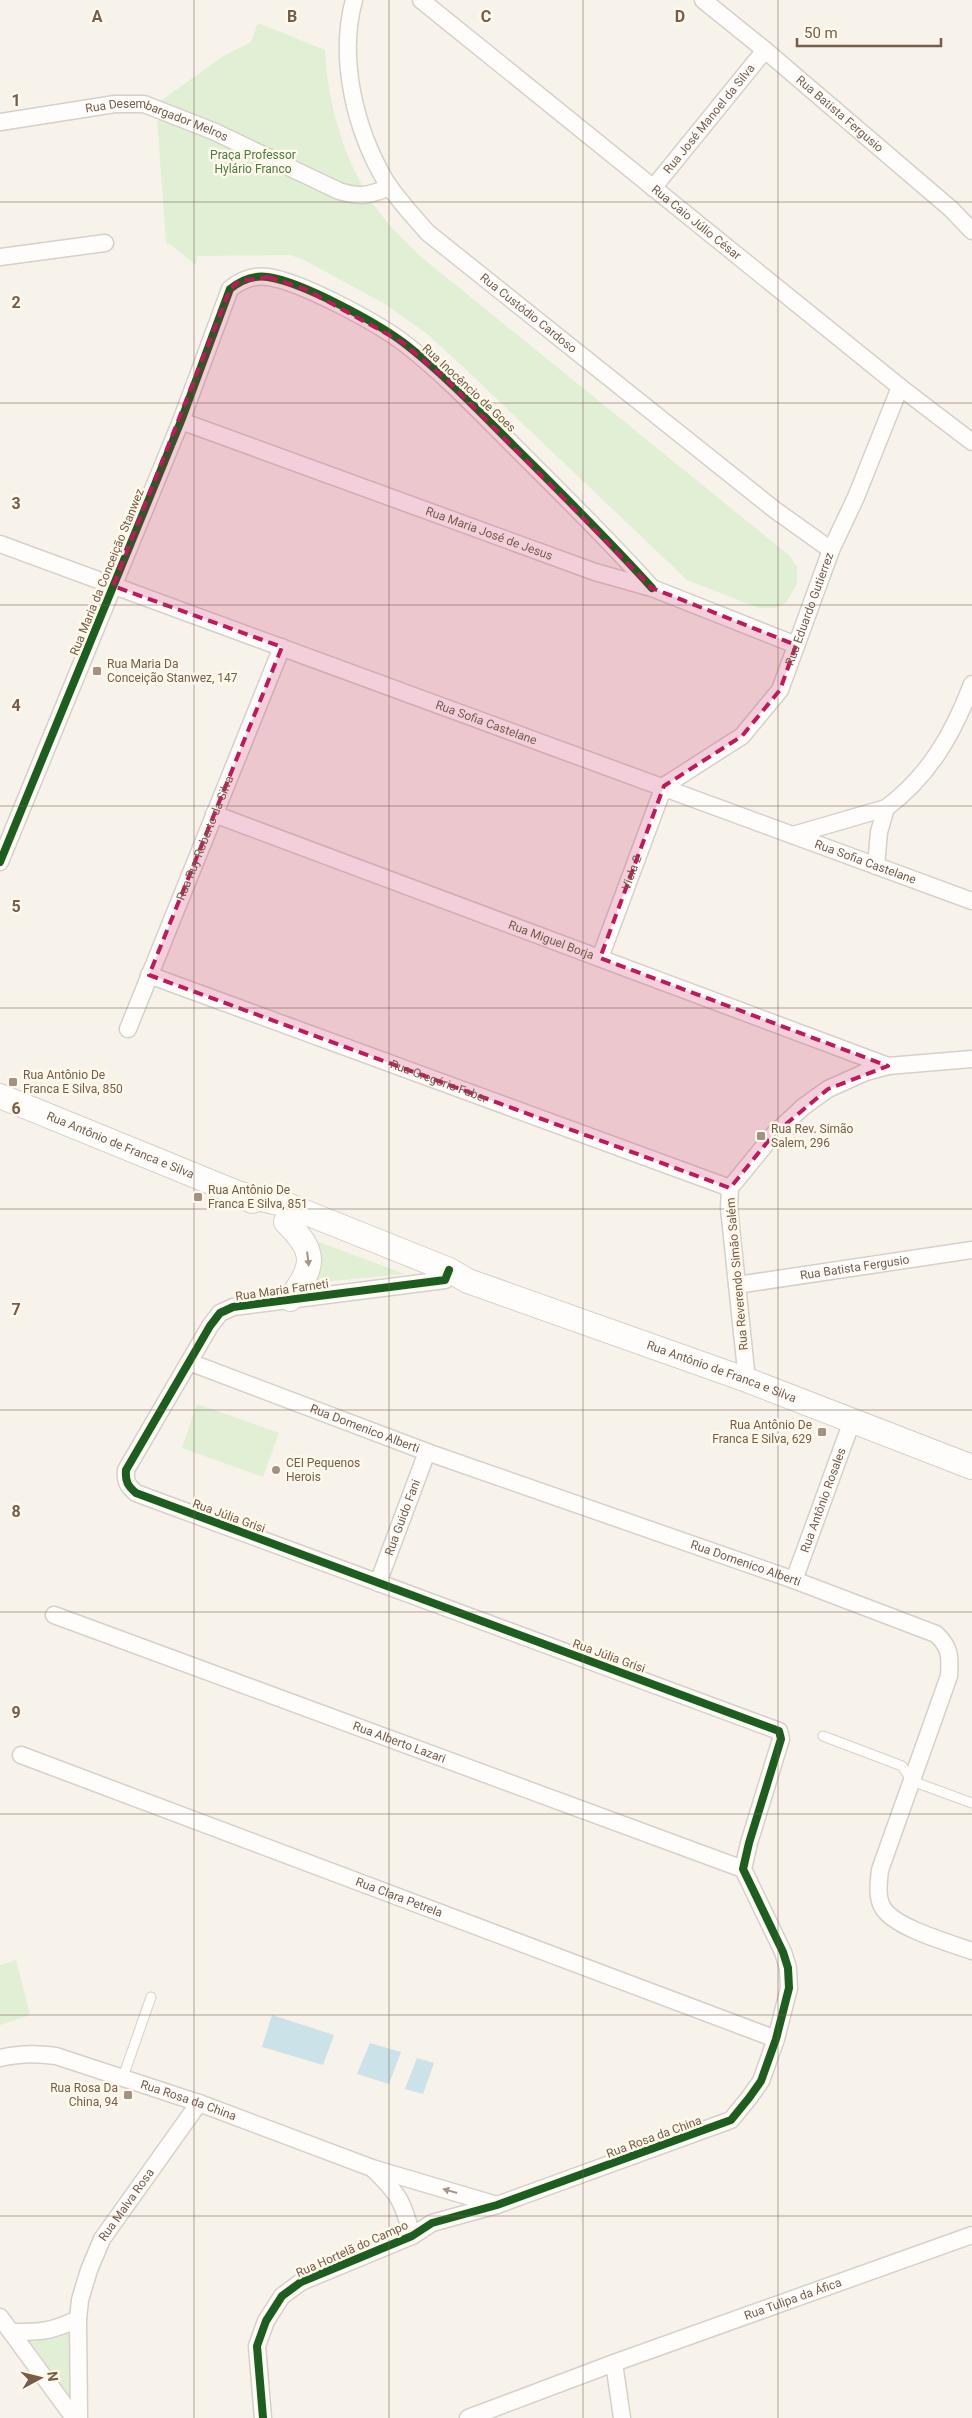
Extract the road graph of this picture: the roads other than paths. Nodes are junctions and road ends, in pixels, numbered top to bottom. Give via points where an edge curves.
1 (354, 0) edge
2 (421, 0) edge
3 (702, 0) edge
4 (765, 50) junction
5 (0, 122) edge
6 (390, 186) junction
7 (653, 188) junction
8 (972, 231) edge
9 (105, 243) dead end
10 (0, 257) edge
11 (230, 289) joint
12 (900, 387) junction
13 (181, 421) junction
14 (972, 442) edge
15 (0, 544) edge
16 (831, 550) junction
17 (113, 586) junction
18 (652, 588) junction
19 (796, 645) junction
20 (282, 647) junction
21 (972, 684) edge
22 (664, 786) junction
23 (886, 808) junction
24 (214, 814) junction
25 (794, 835) junction
26 (0, 862) edge
27 (876, 866) junction
28 (972, 901) edge
29 (600, 958) junction
30 (149, 975) junction
31 (128, 1029) dead end
32 (972, 1059) edge
33 (888, 1066) junction
34 (0, 1096) edge
35 (730, 1188) junction
36 (240, 1194) junction
37 (286, 1222) junction
38 (972, 1250) edge
39 (454, 1277) junction
40 (737, 1285) junction
41 (290, 1299) junction
42 (189, 1362) junction
43 (747, 1380) junction
44 (852, 1421) junction
45 (427, 1452) junction
46 (969, 1464) edge
47 (128, 1486) joint
48 (794, 1580) junction
49 (378, 1582) junction
50 (54, 1615) dead end
51 (823, 1736) dead end
52 (21, 1755) dead end
53 (912, 1781) junction
54 (972, 1803) edge
55 (743, 1869) junction
56 (972, 1951) edge
57 (151, 1997) dead end
58 (776, 2039) junction
59 (0, 2058) edge
60 (123, 2077) junction
61 (199, 2103) junction
62 (372, 2168) junction
63 (497, 2205) junction
64 (972, 2235) edge
65 (412, 2236) junction
66 (0, 2316) edge
67 (78, 2319) junction
68 (11, 2332) junction
69 (614, 2363) junction
70 (74, 2418) edge
71 (79, 2418) edge
72 (263, 2418) edge
73 (468, 2418) edge
74 (622, 2418) edge

1 - 6 street, Rua Custódio Cardoso via 348,52 353,100 368,144
2 - 7 street, Rua Caio Júlio César
3 - 4 street, Rua Batista Fergusio
4 - 7 street, Rua José Manoel da Silva
4 - 8 street, Rua Batista Fergusio via 951,209
5 - 6 street, Rua Desembargador Melros via 115,104 144,104 213,131 357,197
6 - 16 street, Rua Custódio Cardoso via 428,234 775,510
7 - 12 street, Rua Caio Júlio César
9 - 10 street
11 - 13 street, Rua Maria da Conceição Stanwez
11 - 18 street, Rua Inocêncio de Goes via 239,281 268,277 331,301 402,342 454,386 615,546
12 - 14 street, Rua Caio Júlio César
12 - 16 street, Rua Eduardo Gutierrez
13 - 17 street, Rua Maria da Conceição Stanwez
13 - 18 street, Rua Maria José de Jesus via 595,572
15 - 17 street, Rua Sofia Castelane
16 - 19 street, Rua Eduardo Gutierrez
17 - 20 street, Rua Sofia Castelane
17 - 26 street, Rua Maria da Conceição Stanwez
18 - 19 street, Rua Maria José de Jesus
19 - 22 street, Rua Eduardo Gutierrez via 780,690 742,736
20 - 22 street, Rua Sofia Castelane
20 - 24 street, Rua Ruy Roberto da Silva
21 - 23 street via 932,765 918,782
22 - 25 street, Rua Sofia Castelane
22 - 29 street, Viela 2
23 - 25 street
23 - 27 street via 879,832
24 - 29 street, Rua Miguel Borja
24 - 30 street, Rua Ruy Roberto da Silva
25 - 27 street, Rua Sofia Castelane
27 - 28 street, Rua Sofia Castelane
29 - 33 street, Rua Miguel Borja
30 - 31 street, Rua Ruy Roberto da Silva
30 - 35 street, Rua Gregório Faber
32 - 33 street, Rua Reverendo Simão Salém
33 - 35 street, Rua Reverendo Simão Salém via 828,1089 803,1107 774,1134
34 - 36 main road, Rua Antônio de Franca e Silva
35 - 40 street, Rua Reverendo Simão Salém
36 - 37 main road, Rua Antônio de Franca e Silva
36 - 39 main road, Rua Antônio de Franca e Silva via 287,1205
37 - 39 main road, Rua Antônio de Franca e Silva
37 -> 41 main road via 302,1238 310,1267
38 - 40 street, Rua Batista Fergusio
39 - 41 street, Rua Maria Farneti
39 - 43 main road, Rua Antônio de Franca e Silva
40 - 43 street, Rua Reverendo Simão Salém
41 - 42 street, Rua Maria Farneti via 233,1307 220,1313
42 - 45 street, Rua Domenico Alberti
42 - 47 street, Rua Maria Farneti via 126,1470
43 - 44 main road, Rua Antônio de Franca e Silva
44 - 46 main road, Rua Antônio de Franca e Silva
44 - 48 street, Rua Antônio Rosales
45 - 48 street, Rua Domenico Alberti
45 - 49 street, Rua Guido Fani
47 - 49 street, Rua Júlia Grisi via 136,1493
48 - 53 street, Rua Domenico Alberti via 936,1634 946,1644 950,1657 949,1676
49 - 55 street, Rua Júlia Grisi via 778,1731 781,1739
50 - 55 street, Rua Alberto Lazari
51 - 53 lane via 902,1766
52 - 58 street, Rua Clara Petrela
53 - 54 lane
53 - 56 street, Rua Domenico Alberti via 880,1870 878,1889 883,1908 901,1924
55 - 58 street via 788,1968 790,1988
57 - 60 lane
58 - 63 street, Rua Rosa da China via 761,2081 730,2120
59 - 60 street, Rua Rosa da China via 28,2053 56,2056
60 - 61 street, Rua Rosa da China
61 - 62 street, Rua Rosa da China
61 - 67 street, Rua Malva Rosa via 102,2239 89,2270
63 -> 62 street, Rua Rosa da China
62 - 65 street, Rua Rosa da China via 396,2191
63 - 65 street, Rua Hortelã do Campo via 432,2223
64 - 69 street, Rua Tulipa da Áfica
65 - 72 street, Rua Hortelã do Campo via 301,2282 282,2296 266,2321 257,2346
66 - 68 street
67 - 68 street via 56,2330
67 - 71 street, Rua Malva Rosa
68 - 70 street
69 - 73 street, Rua Tulipa da Áfica
69 - 74 street

